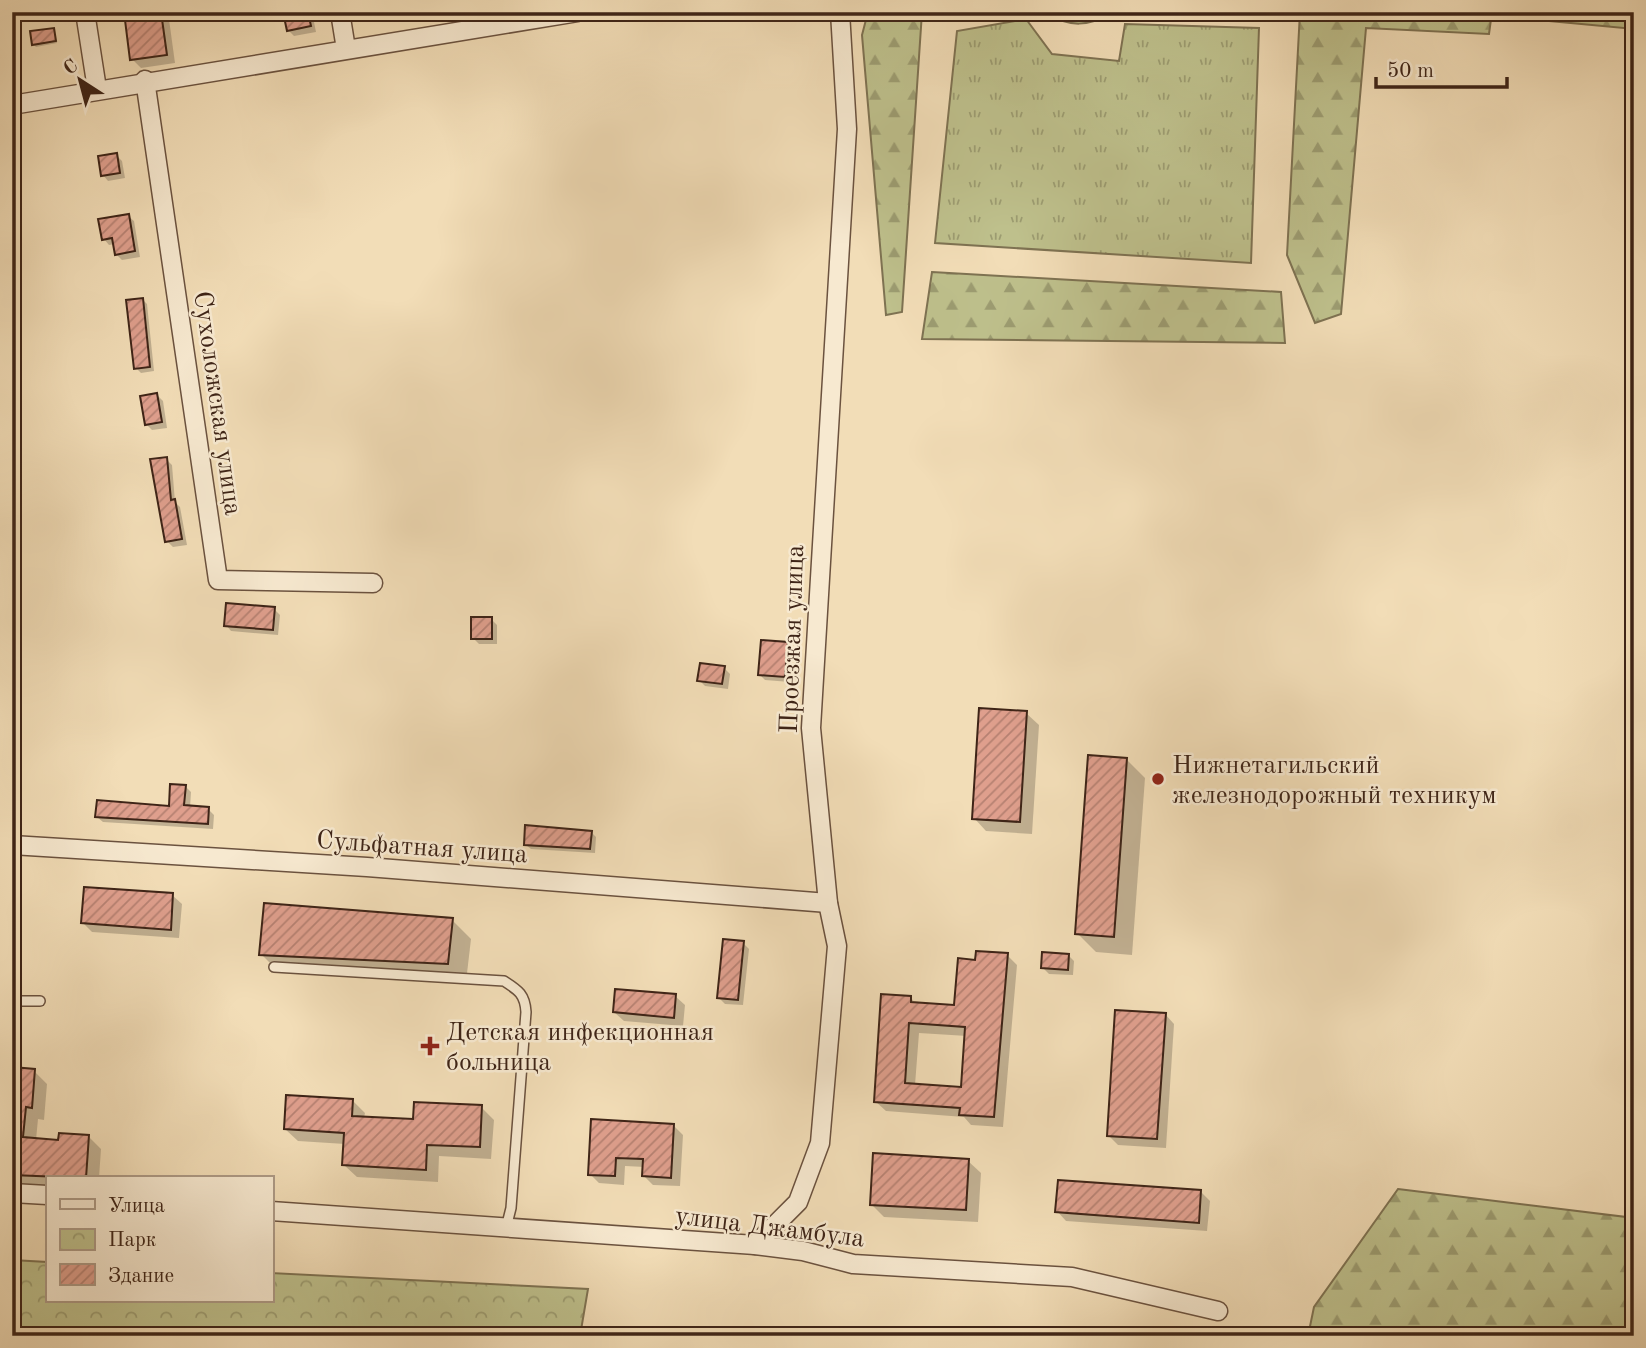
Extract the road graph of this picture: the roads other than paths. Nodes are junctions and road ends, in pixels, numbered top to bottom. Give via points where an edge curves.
1 (85, 12) edge
2 (340, 12) edge
3 (578, 12) edge
4 (840, 12) edge
5 (346, 49) junction
6 (145, 80) junction
7 (97, 89) junction
8 (12, 105) edge
9 (373, 583) dead end
10 (12, 845) edge
11 (828, 903) junction
12 (274, 967) dead end
13 (12, 1001) edge
14 (40, 1001) dead end
15 (12, 1193) edge
16 (46, 1195) edge
17 (273, 1211) edge
18 (506, 1228) junction
19 (755, 1245) junction
20 (1218, 1311) dead end

1 - 7 street
2 - 5 street
3 - 5 street
4 - 11 street, Проезжая улица via 847,129 811,728
5 - 6 street
6 - 7 street
6 - 9 street, Сухоложская улица via 218,580
7 - 8 street
10 - 11 street, Сульфатная улица
11 - 19 street, Проезжая улица via 837,946 820,1143 798,1202
12 - 18 lane via 504,981 520,991 526,1012
13 - 14 lane
15 - 16 street
17 - 18 street, улица Джамбула
18 - 19 street, улица Джамбула
19 - 20 street, улица Джамбула via 853,1264 1072,1277

